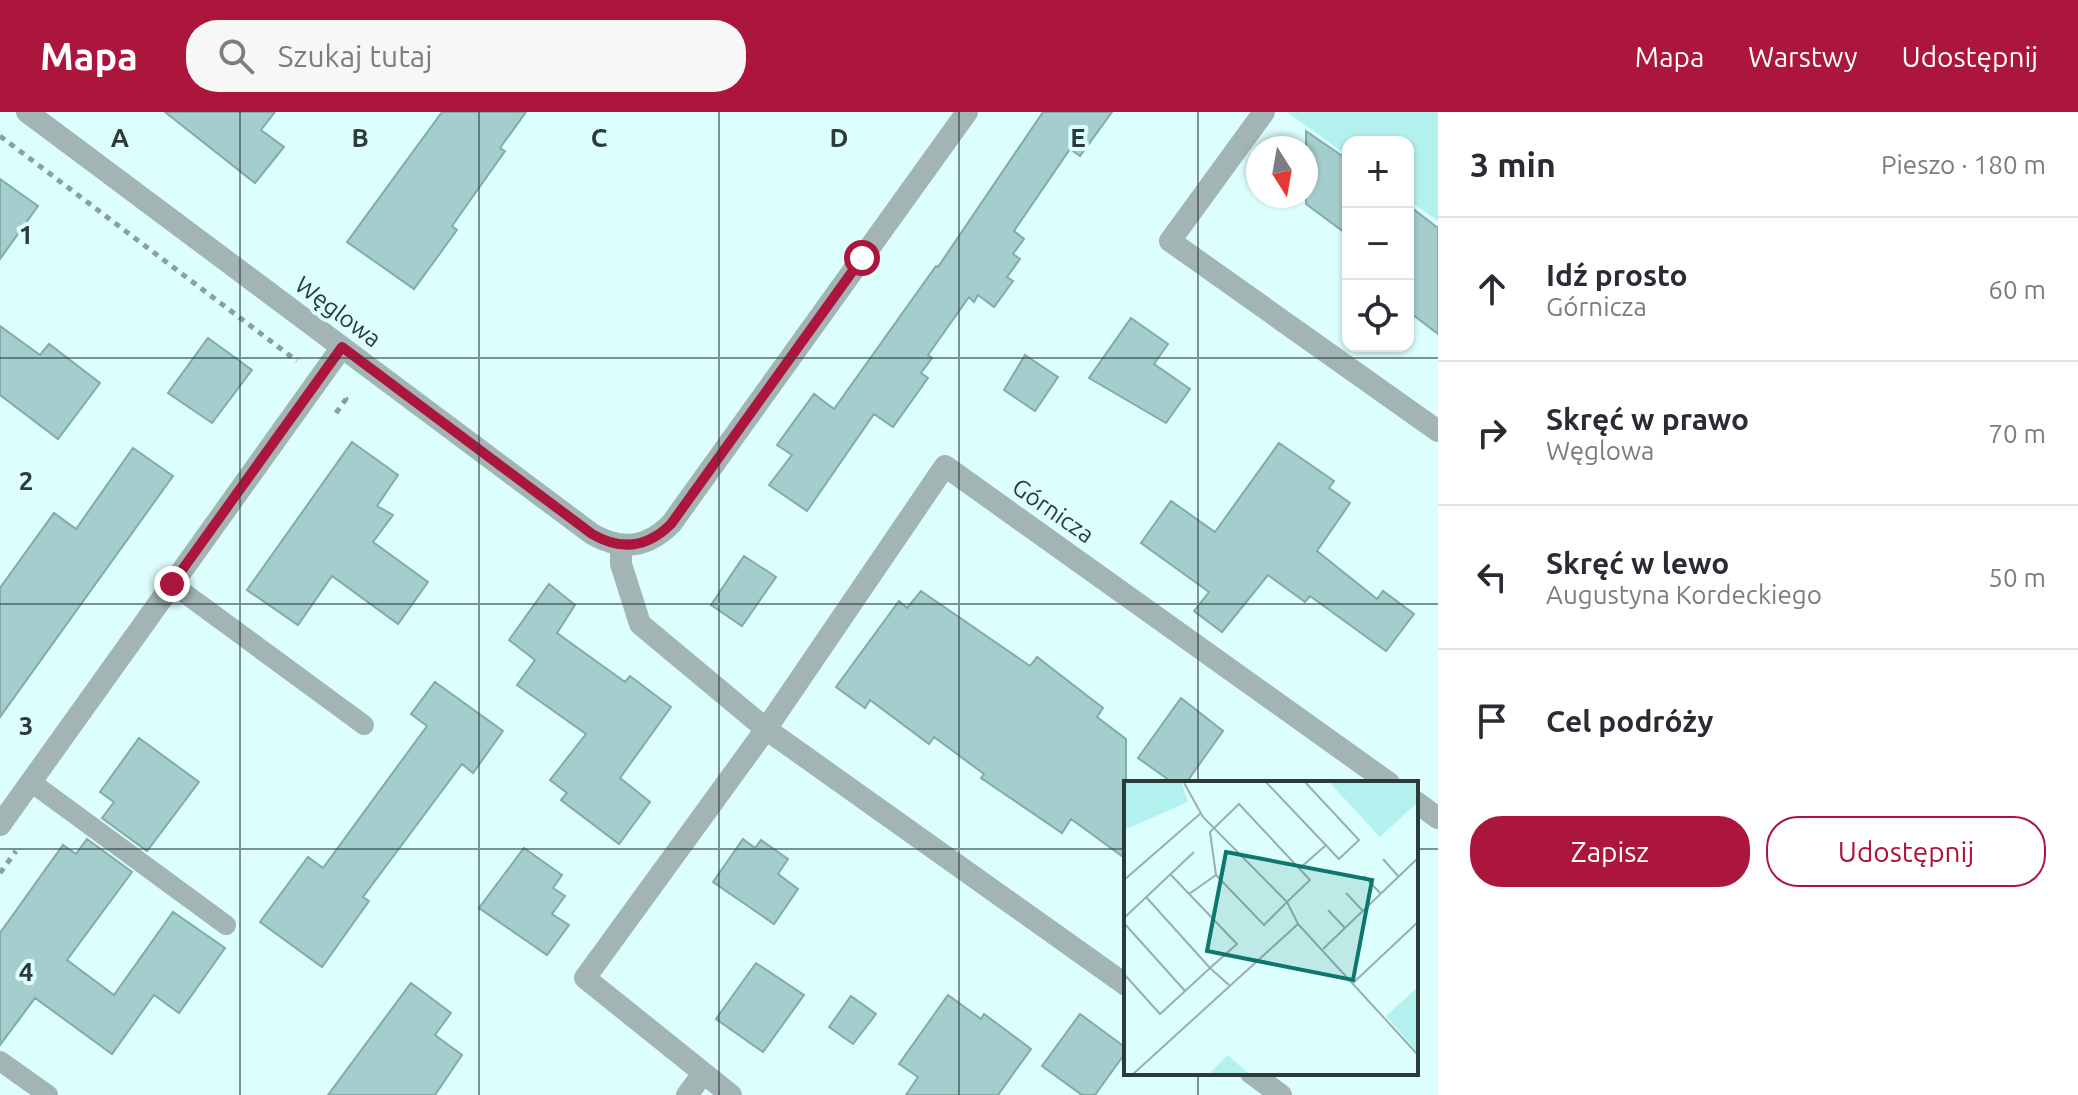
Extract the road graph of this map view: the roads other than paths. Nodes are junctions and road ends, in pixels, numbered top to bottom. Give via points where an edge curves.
1 (27, 112) edge
2 (967, 112) edge
3 (1264, 112) edge
4 (342, 347) junction
5 (1438, 431) edge
6 (621, 546) junction
7 (172, 584) junction
8 (364, 725) dead end
9 (766, 729) junction
10 (1386, 781) edge
11 (31, 782) junction
12 (1418, 803) edge
13 (1438, 818) edge
14 (0, 825) edge
15 (226, 925) dead end
16 (1124, 984) edge
17 (0, 1061) edge
18 (702, 1075) junction
19 (1254, 1075) edge
20 (48, 1095) edge
21 (687, 1095) edge
22 (731, 1095) edge
23 (1281, 1095) edge

1 - 4 street, Węglowa
2 - 6 street via 671,524 650,541
3 - 5 street via 1170,241
4 - 6 street, Węglowa via 592,534
4 - 7 street
6 - 9 street via 621,564 640,624
7 - 8 lane
7 - 11 street
9 - 10 street, Górnicza via 945,466
9 - 16 street
9 - 18 street, Górnicza via 585,978
11 - 14 street
11 - 15 lane
12 - 13 street
17 - 20 lane
18 - 21 street
18 - 22 street, Górnicza
19 - 23 street

